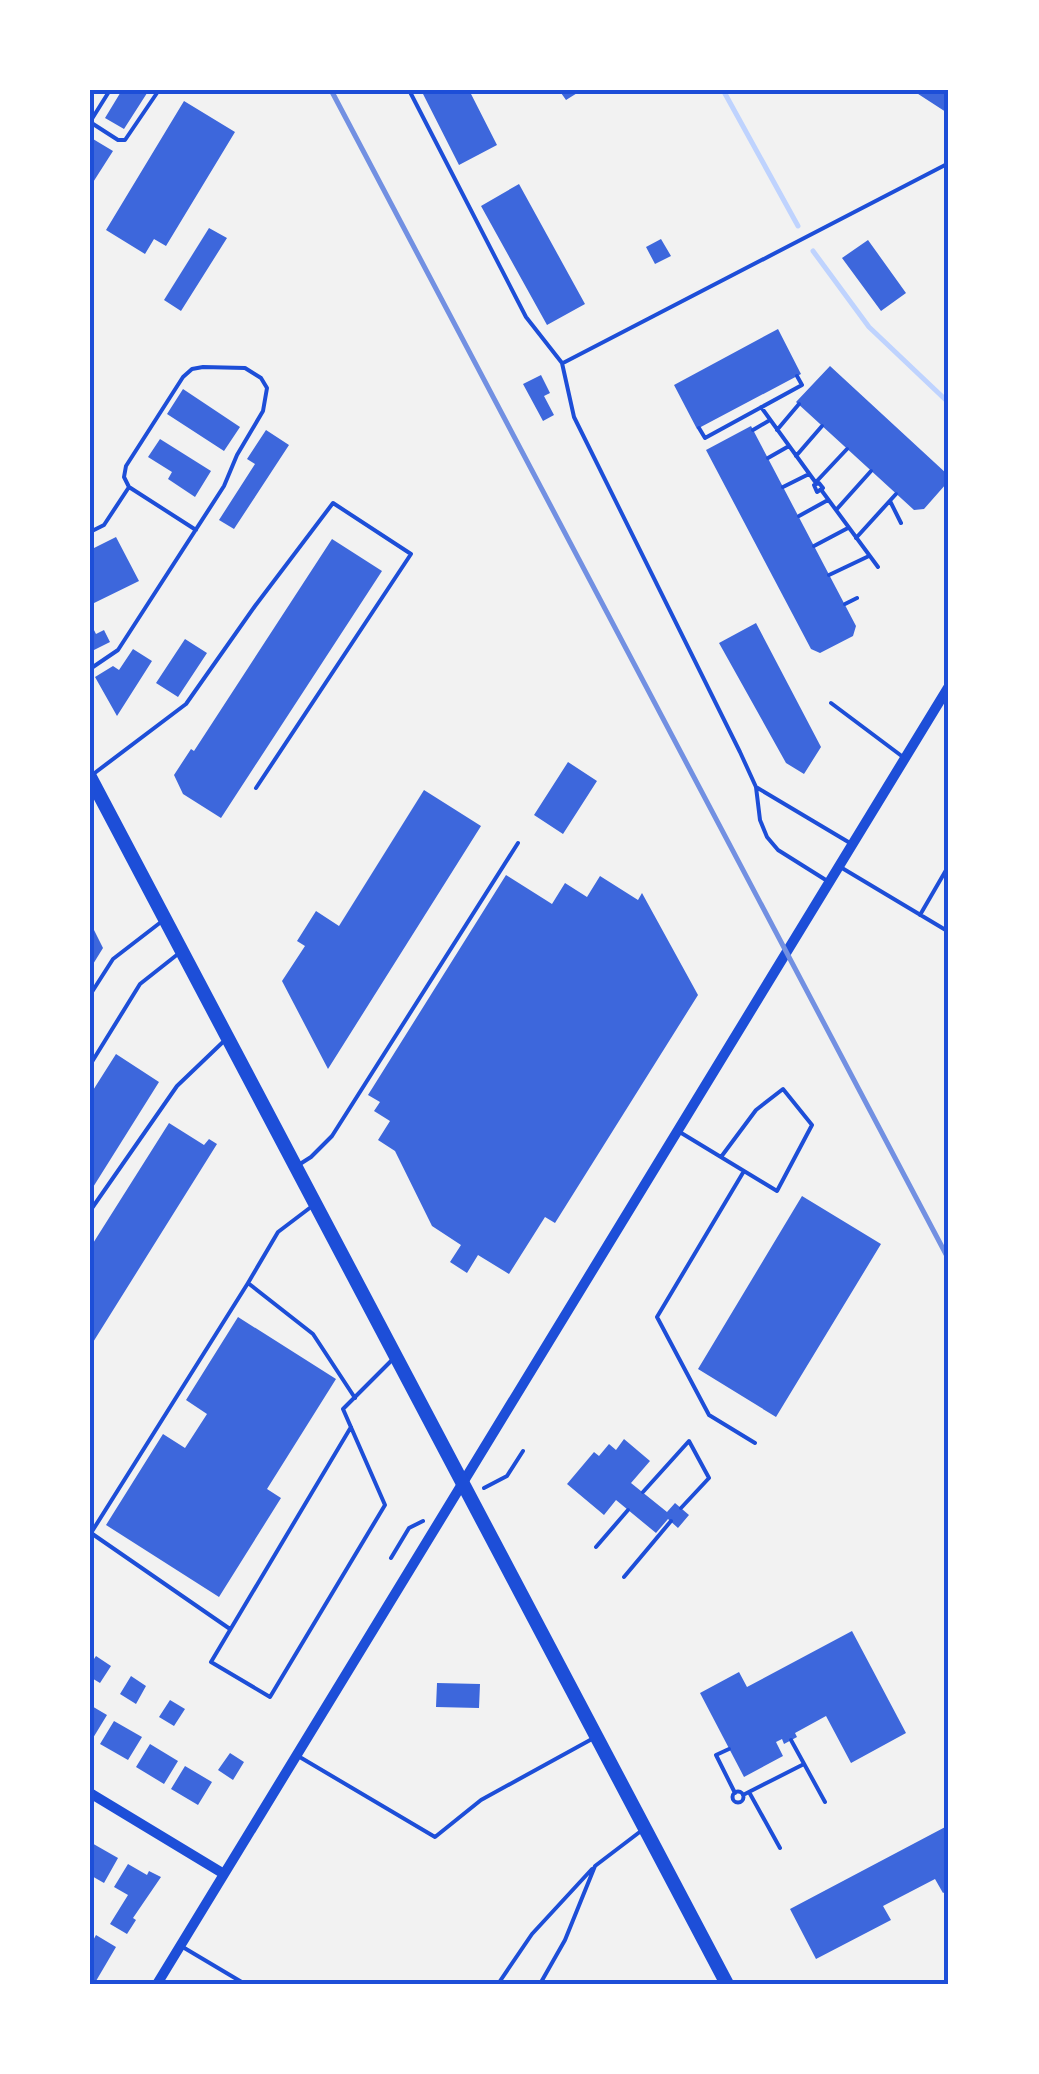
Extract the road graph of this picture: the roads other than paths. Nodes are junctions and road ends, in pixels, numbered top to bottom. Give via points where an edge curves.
1 (110, 90) edge
2 (159, 90) edge
3 (409, 90) edge
4 (90, 122) edge
5 (949, 163) edge
6 (562, 364) junction
7 (129, 487) junction
8 (196, 530) junction
9 (90, 532) edge
10 (90, 670) edge
11 (949, 686) edge
12 (831, 703) dead end
13 (905, 758) junction
14 (90, 777) edge
15 (756, 786) junction
16 (256, 788) dead end
17 (518, 843) dead end
18 (852, 844) junction
19 (949, 865) edge
20 (839, 866) junction
21 (830, 882) junction
22 (920, 914) junction
23 (165, 919) junction
24 (949, 932) edge
25 (182, 951) junction
26 (90, 995) edge
27 (227, 1038) junction
28 (90, 1065) edge
29 (678, 1132) junction
30 (721, 1157) junction
31 (295, 1166) junction
32 (744, 1171) junction
33 (315, 1204) junction
34 (90, 1211) edge
35 (248, 1283) junction
36 (395, 1356) junction
37 (355, 1398) junction
38 (351, 1427) junction
39 (756, 1442) dead end
40 (463, 1484) junction
41 (643, 1492) dead end
42 (681, 1508) dead end
43 (628, 1510) dead end
44 (670, 1521) dead end
45 (596, 1548) dead end
46 (624, 1577) dead end
47 (230, 1630) junction
48 (596, 1736) junction
49 (297, 1756) junction
50 (90, 1793) edge
51 (645, 1828) junction
52 (595, 1866) junction
53 (224, 1874) junction
54 (181, 1946) junction
55 (157, 1984) edge
56 (245, 1984) edge
57 (498, 1984) edge
58 (540, 1984) edge
59 (727, 1984) edge

1 - 4 lane
2 - 4 lane via 126,140
3 - 6 lane via 526,317
5 - 6 lane
6 - 15 lane via 574,417
7 - 8 lane
7 - 8 lane via 126,466 182,377 192,369 246,368 267,388 263,412
7 - 9 lane via 104,525
8 - 10 lane via 118,650
11 - 13 street
12 - 13 lane
13 - 18 street
14 - 16 lane via 186,704 334,503 410,554
14 - 23 main road
15 - 18 lane
15 - 21 lane via 760,820 772,844
17 - 31 lane via 332,1136
18 - 20 street
19 - 22 lane
20 - 21 street
20 - 22 lane
21 - 29 street
22 - 24 lane
23 - 25 main road
23 - 26 lane via 113,959
25 - 27 main road
25 - 28 lane via 140,984
27 - 31 main road
27 - 34 lane via 177,1086
29 - 30 lane
29 - 40 street
30 - 32 lane
30 - 32 lane via 756,1110 783,1089 812,1125 777,1190
31 - 33 main road
32 - 39 lane via 657,1316 709,1414
33 - 35 lane via 278,1232
33 - 36 main road
35 - 37 lane via 314,1334
35 - 47 lane via 91,1532
36 - 37 lane
36 - 40 main road
37 - 38 lane via 344,1409
38 - 47 lane
38 - 47 lane via 385,1505 270,1698 211,1662
40 - 48 main road
40 - 49 street
41 - 42 lane via 689,1441 709,1478
43 - 45 lane
44 - 46 lane
48 - 49 lane via 481,1800 436,1838
48 - 51 main road
49 - 53 street
50 - 53 street
51 - 52 lane
51 - 59 main road
52 - 57 lane via 532,1934
52 - 58 lane
53 - 54 street
54 - 55 street
54 - 56 lane

